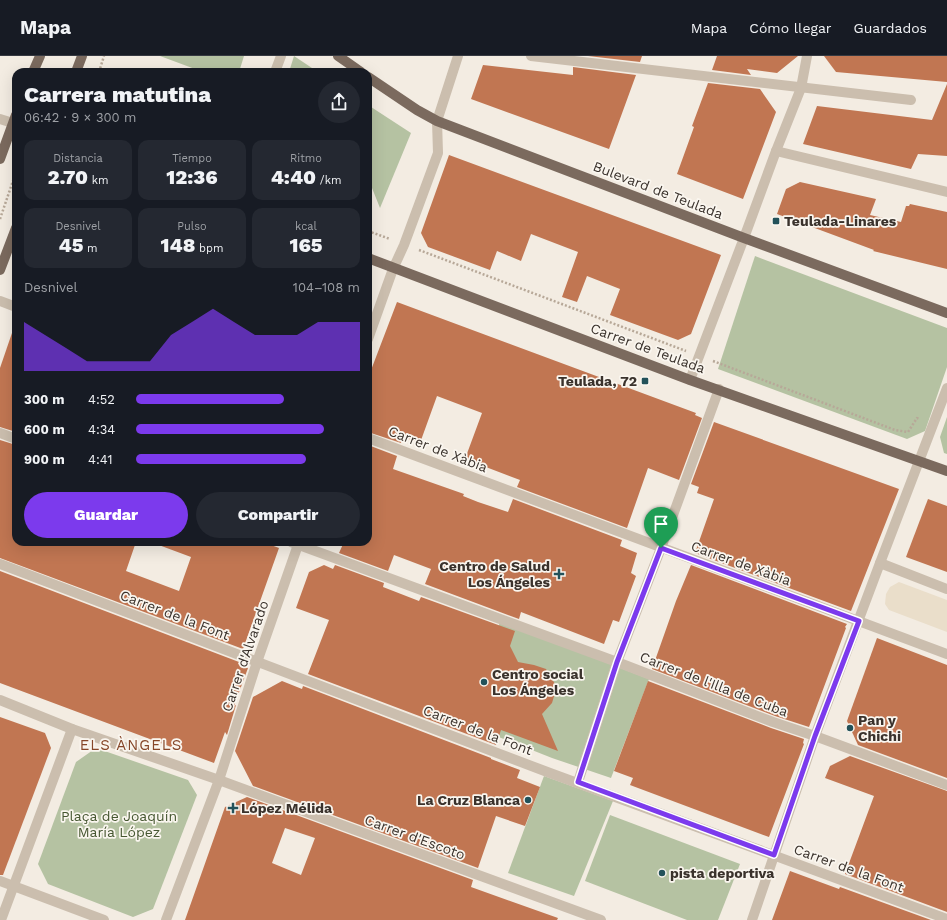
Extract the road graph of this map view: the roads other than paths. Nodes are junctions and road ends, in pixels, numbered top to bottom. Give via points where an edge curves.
1 (40, 56) edge
2 (82, 56) edge
3 (281, 56) edge
4 (338, 56) edge
5 (458, 56) edge
6 (531, 56) edge
7 (807, 56) edge
8 (35, 68) edge
9 (78, 68) edge
10 (276, 68) edge
11 (355, 68) edge
12 (372, 80) edge
13 (802, 88) junction
14 (911, 100) dead end
15 (0, 119) edge
16 (12, 121) edge
17 (437, 121) junction
18 (12, 129) edge
19 (776, 152) junction
20 (0, 159) edge
21 (947, 192) edge
22 (12, 238) edge
23 (744, 238) junction
24 (372, 260) edge
25 (393, 269) junction
26 (0, 270) edge
27 (0, 301) edge
28 (12, 306) edge
29 (947, 313) edge
30 (372, 328) edge
31 (690, 380) junction
32 (947, 388) edge
33 (719, 389) junction
34 (0, 433) edge
35 (12, 438) edge
36 (372, 440) edge
37 (919, 461) junction
38 (947, 471) edge
39 (295, 546) edge
40 (304, 546) edge
41 (661, 548) junction
42 (880, 563) junction
43 (0, 564) edge
44 (947, 589) edge
45 (859, 621) junction
46 (947, 654) edge
47 (257, 662) junction
48 (617, 662) junction
49 (0, 700) edge
50 (72, 729) junction
51 (815, 736) junction
52 (219, 780) junction
53 (578, 782) junction
54 (947, 786) edge
55 (774, 855) junction
56 (0, 881) edge
57 (13, 887) junction
58 (947, 919) edge
59 (0, 920) edge
60 (104, 920) edge
61 (166, 920) edge
62 (601, 920) edge
63 (752, 920) edge

1 - 8 main road
2 - 9 main road
3 - 10 street
4 - 11 main road
5 - 17 street
6 - 13 street
7 - 13 street
12 - 17 main road, Bulevard de Teulada
13 - 14 street
13 - 19 street
15 - 16 street
17 - 23 main road, Bulevard de Teulada
17 - 25 street via 438,153
18 - 20 main road
19 - 21 street
19 - 23 street
22 - 26 main road
23 - 29 main road, Bulevard de Teulada
23 - 31 street
24 - 25 main road, Carrer de Teulada
25 - 30 street
25 - 31 main road, Carrer de Teulada
27 - 28 street
31 - 33 main road, Carrer de Teulada
32 - 37 street
33 - 37 main road, Carrer de Teulada
33 - 41 street
34 - 35 street
36 - 41 street, Carrer de Xàbia
37 - 38 main road, Carrer de Teulada
37 - 42 street
39 - 47 street, Carrer d'Alvarado
40 - 48 street, Carrer de l'Illa de Cuba
41 - 45 street, Carrer de Xàbia
41 - 48 street
42 - 44 street
42 - 45 street
43 - 47 street, Carrer de la Font
45 - 46 street, Carrer de Xàbia
45 - 51 street
47 - 52 street, Carrer d'Alvarado
47 - 53 street, Carrer de la Font
48 - 51 street, Carrer de l'Illa de Cuba
48 - 53 street
49 - 50 street
50 - 52 street
50 - 57 street
51 - 54 street, Carrer de l'Illa de Cuba
51 - 55 street
52 - 61 street
52 - 62 street, Carrer d'Escoto
53 - 55 street, Carrer de la Font
55 - 58 street, Carrer de la Font
55 - 63 street
56 - 57 street
57 - 59 street
57 - 60 street

